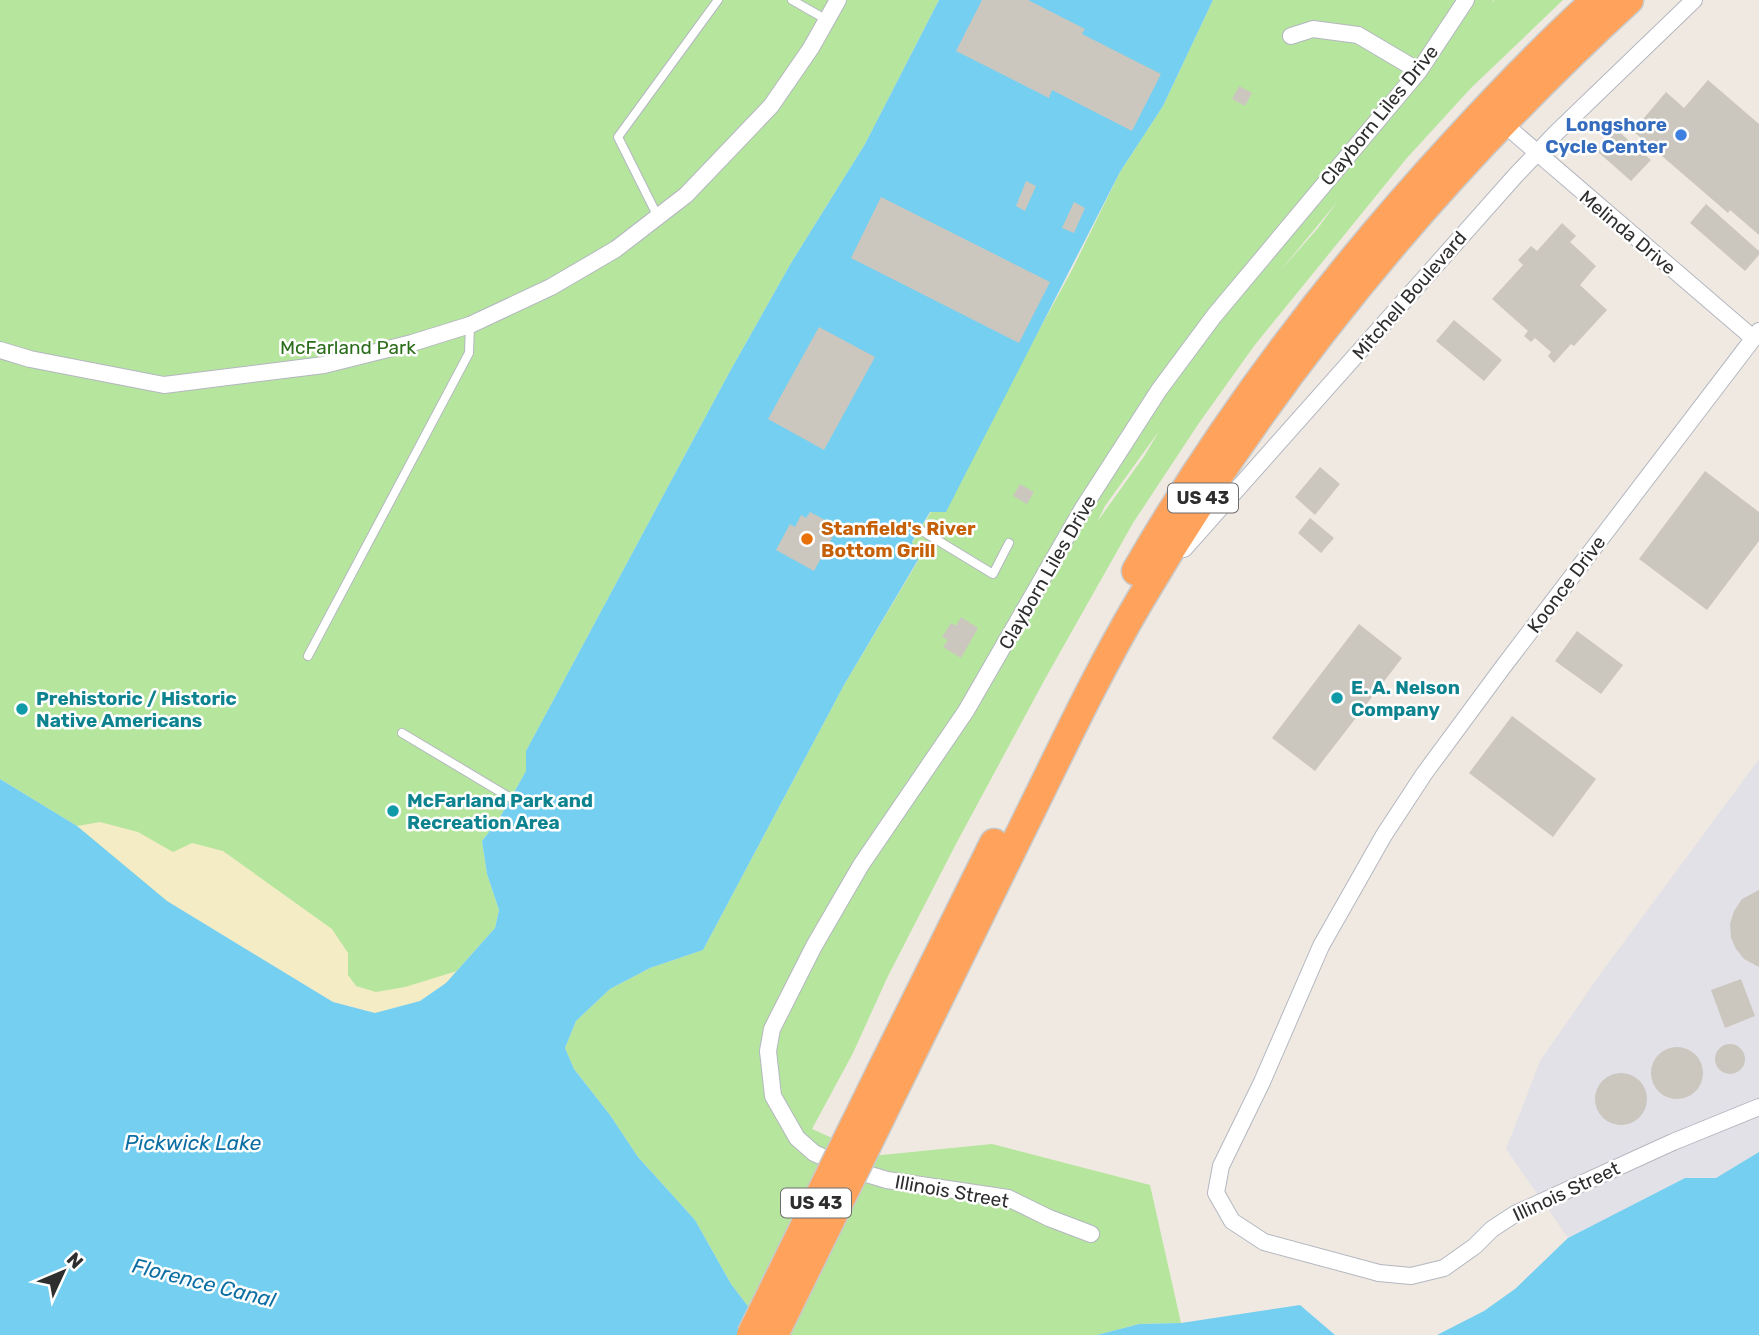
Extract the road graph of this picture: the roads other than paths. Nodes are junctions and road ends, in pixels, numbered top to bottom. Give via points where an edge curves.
1 (718, 0) edge
2 (792, 0) edge
3 (838, 0) edge
4 (1466, 0) edge
5 (1596, 0) edge
6 (1629, 0) edge
7 (1694, 0) edge
8 (827, 20) junction
9 (1291, 36) dead end
10 (1419, 71) junction
11 (1504, 124) junction
12 (1536, 154) junction
13 (658, 218) junction
14 (470, 325) junction
15 (1756, 334) edge
16 (0, 350) edge
17 (919, 529) dead end
18 (1009, 543) dead end
19 (1138, 603) junction
20 (308, 656) dead end
21 (402, 733) dead end
22 (509, 797) dead end
23 (890, 1076) junction
24 (1759, 1107) edge
25 (850, 1169) joint
26 (1091, 1234) dead end
27 (1379, 1273) joint
28 (751, 1335) edge
29 (774, 1335) edge

1 - 13 lane via 618,136
2 - 8 lane
3 - 8 street
4 - 10 street, Clayborn Liles Drive
5 - 23 highway, US 43 via 1488,106 1362,247 1317,302 1182,494 1088,654
6 - 11 highway, US 43
7 - 12 street, Mitchell Boulevard
8 - 13 street via 771,106
9 - 10 street via 1313,29 1358,35
10 - 25 street, Clayborn Liles Drive via 1214,316 1158,390 1063,542 972,701 861,865 782,1008 768,1051 773,1096 797,1138 814,1153
11 - 12 street, Melinda Drive
11 - 19 highway, US 43 via 1408,225 1306,352 1244,436
12 - 15 street, Melinda Drive
12 - 19 street, Mitchell Boulevard
13 - 14 street via 551,287
14 - 16 street via 324,365 164,385
14 - 20 lane via 470,353
15 - 27 street, Koonce Drive via 1447,742 1384,835 1321,946 1221,1166 1216,1193 1232,1221 1264,1242
17 - 18 lane via 993,574
19 - 23 highway, US 43
21 - 22 lane
23 - 28 highway, US 43, bridge
23 - 29 highway, US 43, bridge
24 - 27 street, Illinois Street via 1515,1213 1444,1268 1411,1276
25 - 26 street, Illinois Street via 887,1180 1008,1198

